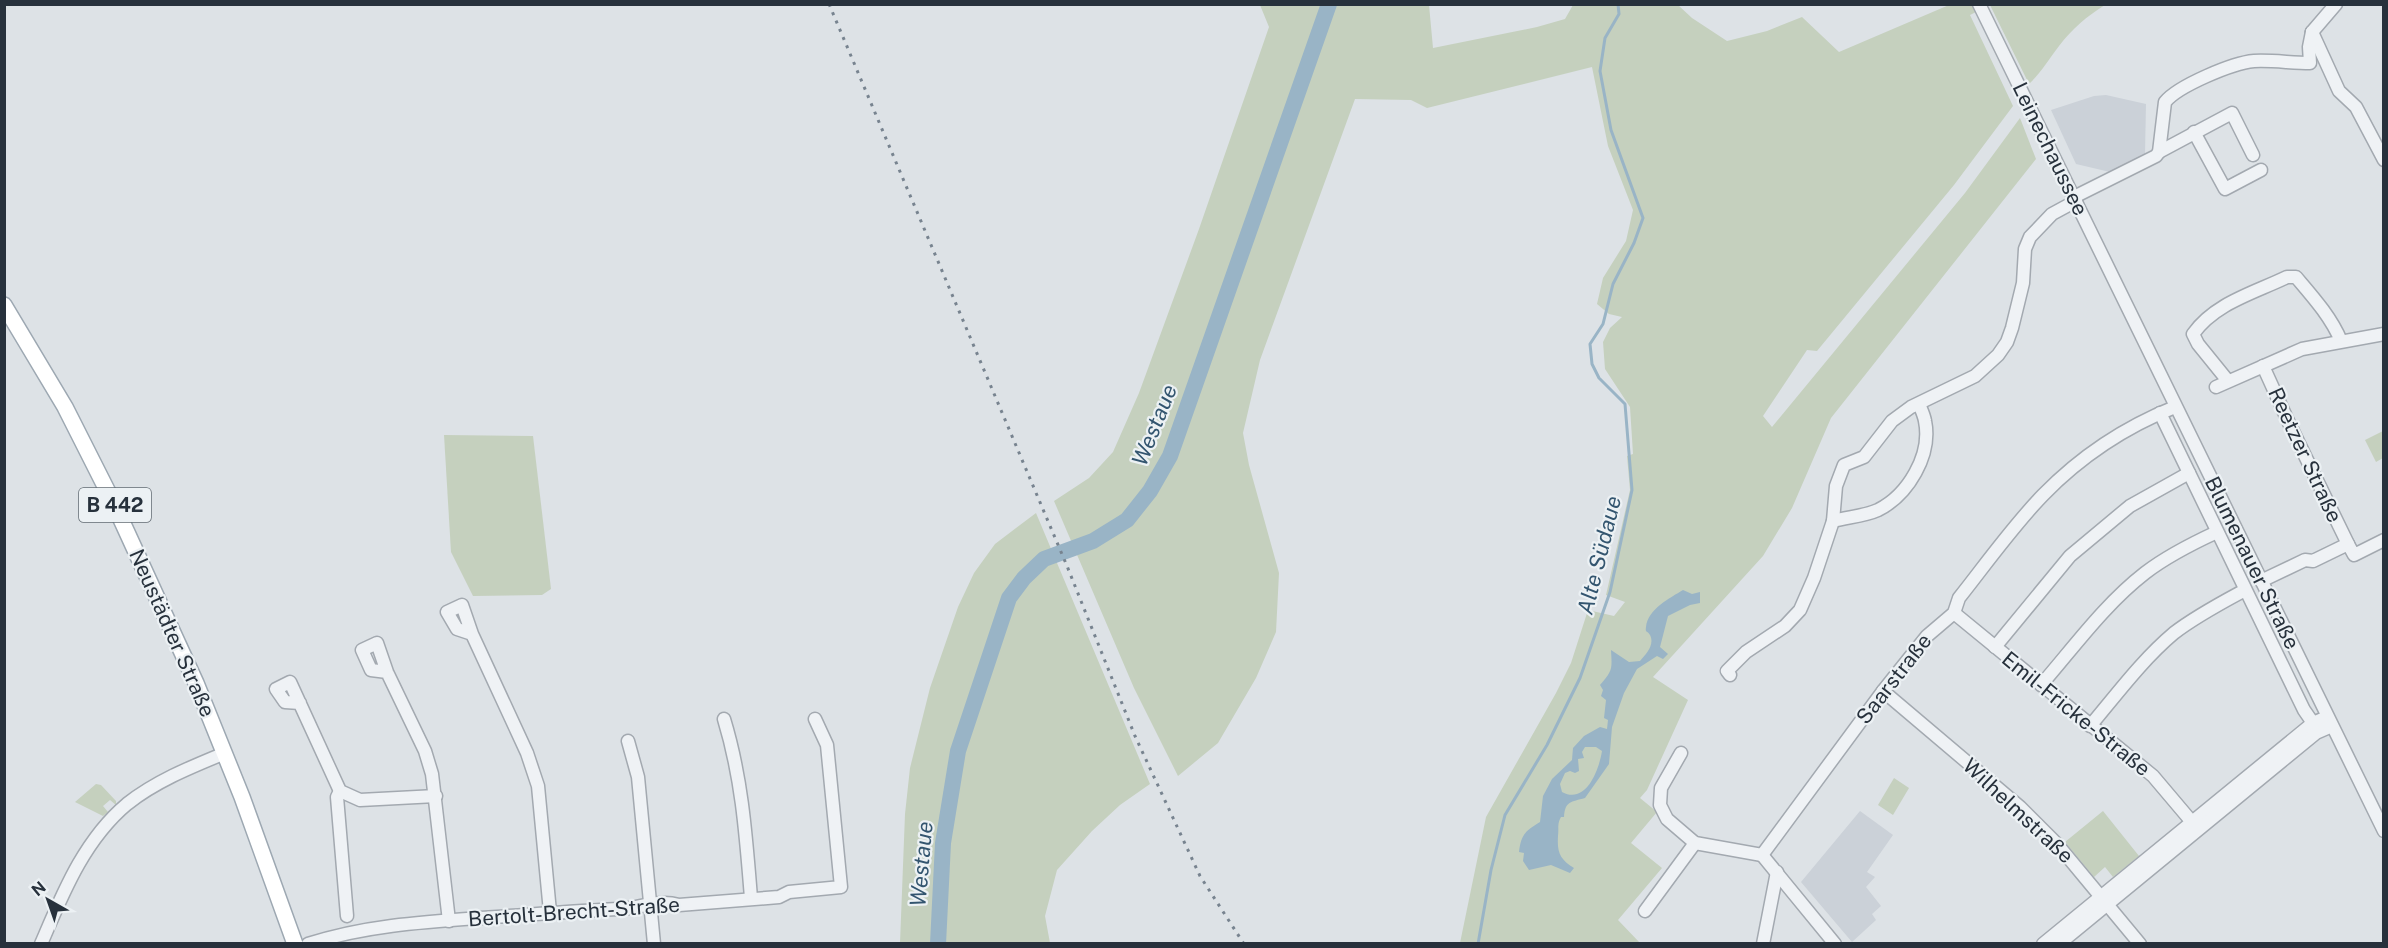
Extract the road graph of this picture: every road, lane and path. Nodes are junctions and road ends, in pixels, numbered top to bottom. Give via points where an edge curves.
1 (1978, 4) edge
2 (2336, 4) edge
3 (2312, 32) junction
4 (2310, 63) junction
5 (2326, 63) junction
6 (2194, 132) junction
7 (2159, 152) junction
8 (2253, 155) dead end
9 (2384, 160) edge
10 (2262, 170) dead end
11 (2075, 199) junction
12 (2121, 294) joint
13 (4, 305) edge
14 (2384, 334) edge
15 (2341, 342) junction
16 (2264, 366) junction
17 (2228, 381) junction
18 (2216, 387) dead end
19 (1918, 404) junction
20 (2175, 407) junction
21 (2160, 413) junction
22 (2189, 473) junction
23 (1833, 521) junction
24 (2217, 532) junction
25 (2384, 540) edge
26 (2348, 544) junction
27 (2261, 581) junction
28 (2245, 590) junction
29 (1954, 613) junction
30 (472, 634) dead end
31 (1995, 648) junction
32 (387, 672) dead end
33 (1730, 675) dead end
34 (2041, 685) junction
35 (1883, 691) junction
36 (300, 703) dead end
37 (724, 719) dead end
38 (815, 719) dead end
39 (2329, 721) junction
40 (2313, 723) junction
41 (2090, 726) junction
42 (628, 741) dead end
43 (225, 753) junction
44 (1681, 753) dead end
45 (340, 791) junction
46 (436, 796) junction
47 (2195, 826) junction
48 (2384, 831) edge
49 (1695, 843) junction
50 (1762, 855) junction
51 (1777, 872) junction
52 (751, 898) junction
53 (2104, 900) junction
54 (650, 903) junction
55 (1645, 911) dead end
56 (550, 912) junction
57 (347, 916) dead end
58 (449, 921) junction
59 (41, 944) edge
60 (295, 944) edge
61 (308, 944) edge
62 (654, 944) edge
63 (1763, 944) edge
64 (1835, 944) edge
65 (2043, 944) edge
66 (2060, 944) edge
67 (2140, 944) edge

1 - 11 street, Leinechaussee
2 - 3 street
3 - 4 street
3 - 5 street
4 - 5 street
4 - 7 street via 2252,61 2206,76 2170,97 2165,102
5 - 9 street via 2339,91 2356,107
6 - 7 street
6 - 8 street via 2232,113
6 - 10 street via 2224,189
7 - 11 street
11 - 12 street, Leinechaussee
11 - 19 street via 2052,214 2030,237 2012,328 1998,355 1975,376
12 - 20 street, Blumenauer Straße
13 - 43 main road, Neustädter Straße / B 442 via 65,408 114,504
14 - 15 street
15 - 16 street via 2302,349
15 - 17 street via 2334,324 2296,277 2287,277 2218,309 2193,334
16 - 17 street
16 - 26 street, Reetzer Straße
17 - 18 street
19 - 23 street via 1892,421 1864,458 1844,465 1836,486
19 - 23 street via 1925,422 1924,445 1920,467 1908,484 1878,510
20 - 21 street, Saarstraße
20 - 27 street, Blumenauer Straße
21 - 22 street, Blumenauer Straße
21 - 29 street, Saarstraße via 2102,446 2042,496 1959,598
22 - 24 street, Blumenauer Straße
22 - 31 street via 2130,506 2070,556
23 - 33 street via 1800,609 1768,639 1746,652 1727,671
24 - 28 street, Blumenauer Straße
24 - 34 street via 2183,548 2144,574 2111,604
25 - 26 street via 2354,555
26 - 27 street
27 - 39 street, Blumenauer Straße
28 - 40 street, Blumenauer Straße
28 - 41 street via 2206,611 2168,639
29 - 31 street, Emil-Fricke-Straße
29 - 35 street, Saarstraße via 1927,636
30 - 56 street via 528,753 538,786
31 - 34 street, Emil-Fricke-Straße
32 - 46 street via 425,751
34 - 41 street, Emil-Fricke-Straße
35 - 50 street, Saarstraße
35 - 53 street, Wilhelmstraße via 2020,807
36 - 45 street
37 - 52 street via 740,781
38 - 52 street, Bertolt-Brecht-Straße via 827,745 841,887
39 - 40 street
39 - 47 street
39 - 48 street, Blumenauer Straße
40 - 47 street
41 - 47 street, Emil-Fricke-Straße via 2153,776
42 - 54 street via 638,777
43 - 59 street via 156,785 127,804 109,822 78,863
43 - 60 main road, Neustädter Straße / B 442
44 - 49 street via 1661,788 1660,805 1667,819
45 - 46 street via 360,800
45 - 57 street via 337,797
46 - 58 street
47 - 53 street
49 - 50 street
49 - 55 street
50 - 51 street
51 - 63 street
51 - 64 street
52 - 54 street, Bertolt-Brecht-Straße
53 - 65 street
53 - 66 street
53 - 67 street, Wilhelmstraße
54 - 56 street, Bertolt-Brecht-Straße via 630,909
54 - 62 street
56 - 58 street, Bertolt-Brecht-Straße
58 - 61 street, Bertolt-Brecht-Straße via 362,930

